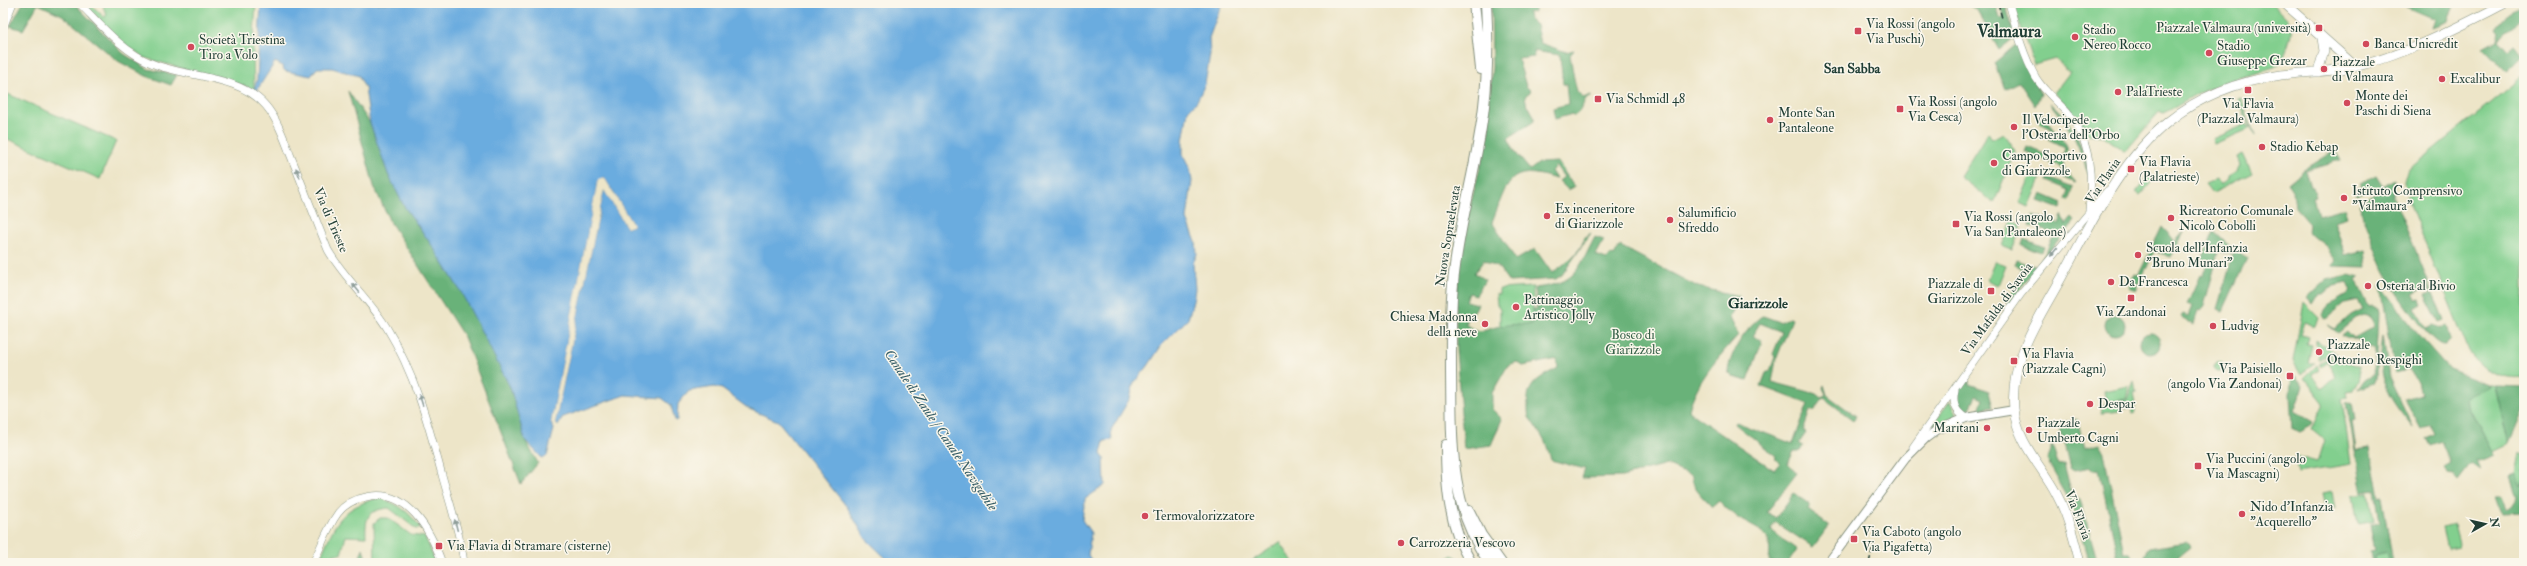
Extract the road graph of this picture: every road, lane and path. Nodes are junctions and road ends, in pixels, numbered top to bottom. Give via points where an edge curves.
1 (13, 3) edge
2 (17, 3) edge
3 (79, 3) edge
4 (1474, 3) edge
5 (1480, 3) edge
6 (1486, 3) edge
7 (2009, 3) edge
8 (2284, 3) edge
9 (2506, 3) edge
10 (10, 13) junction
11 (3, 28) edge
12 (2322, 38) junction
13 (2356, 66) junction
14 (1481, 69) junction
15 (2318, 72) junction
16 (2117, 181) junction
17 (2092, 187) junction
18 (2104, 193) junction
19 (2089, 210) junction
20 (2087, 232) junction
21 (1451, 330) junction
22 (1956, 386) junction
23 (2014, 410) junction
24 (1966, 418) junction
25 (1905, 459) junction
26 (1463, 530) junction
27 (313, 563) edge
28 (442, 563) edge
29 (464, 563) edge
30 (1471, 563) edge
31 (1481, 563) edge
32 (1490, 563) edge
33 (1501, 563) edge
34 (1828, 563) edge
35 (2080, 563) edge

1 - 10 street
2 - 10 street
29 -> 3 street, Via di Trieste via 454,515 423,404 412,376 381,319 328,250 271,113 256,97 240,88 151,63 136,55 117,41
4 - 14 highway
5 - 14 highway, Nuova Sopraelevata
6 - 21 highway, Nuova Sopraelevata via 1487,69 1484,106 1454,267
7 - 17 street via 2035,76 2067,113 2084,141
8 - 12 main road
9 - 13 main road via 2419,45
10 - 11 street
12 - 13 main road
12 - 15 main road via 2324,51
13 - 15 main road
14 - 26 highway, Nuova Sopraelevata via 1475,127 1451,245 1446,286 1447,496
15 - 16 main road, Via Flavia via 2246,82 2194,104 2156,133
16 - 18 street, Via Mafalda di Savoia
16 - 20 main road, Via Flavia
17 - 18 street
17 - 19 street
18 - 19 street, Via Mafalda di Savoia
19 - 20 street
19 -> 22 street, Via Mafalda di Savoia via 2021,294
20 - 23 main road, Via Flavia via 2026,342 2015,378
21 - 26 highway, Nuova Sopraelevata via 1454,468
21 - 33 highway via 1459,477 1475,525
22 - 24 street via 1954,404 1957,411
22 - 25 street, Via Mafalda di Savoia
23 - 24 main road
23 - 35 main road, Via Flavia via 2022,438 2056,492 2065,512
24 - 25 main road via 1937,430
25 - 34 main road
26 - 30 highway
26 - 31 highway, Nuova Sopraelevata
26 - 32 highway, Nuova Sopraelevata
27 - 28 street via 338,513 354,501 380,495 399,501 414,512 434,543

